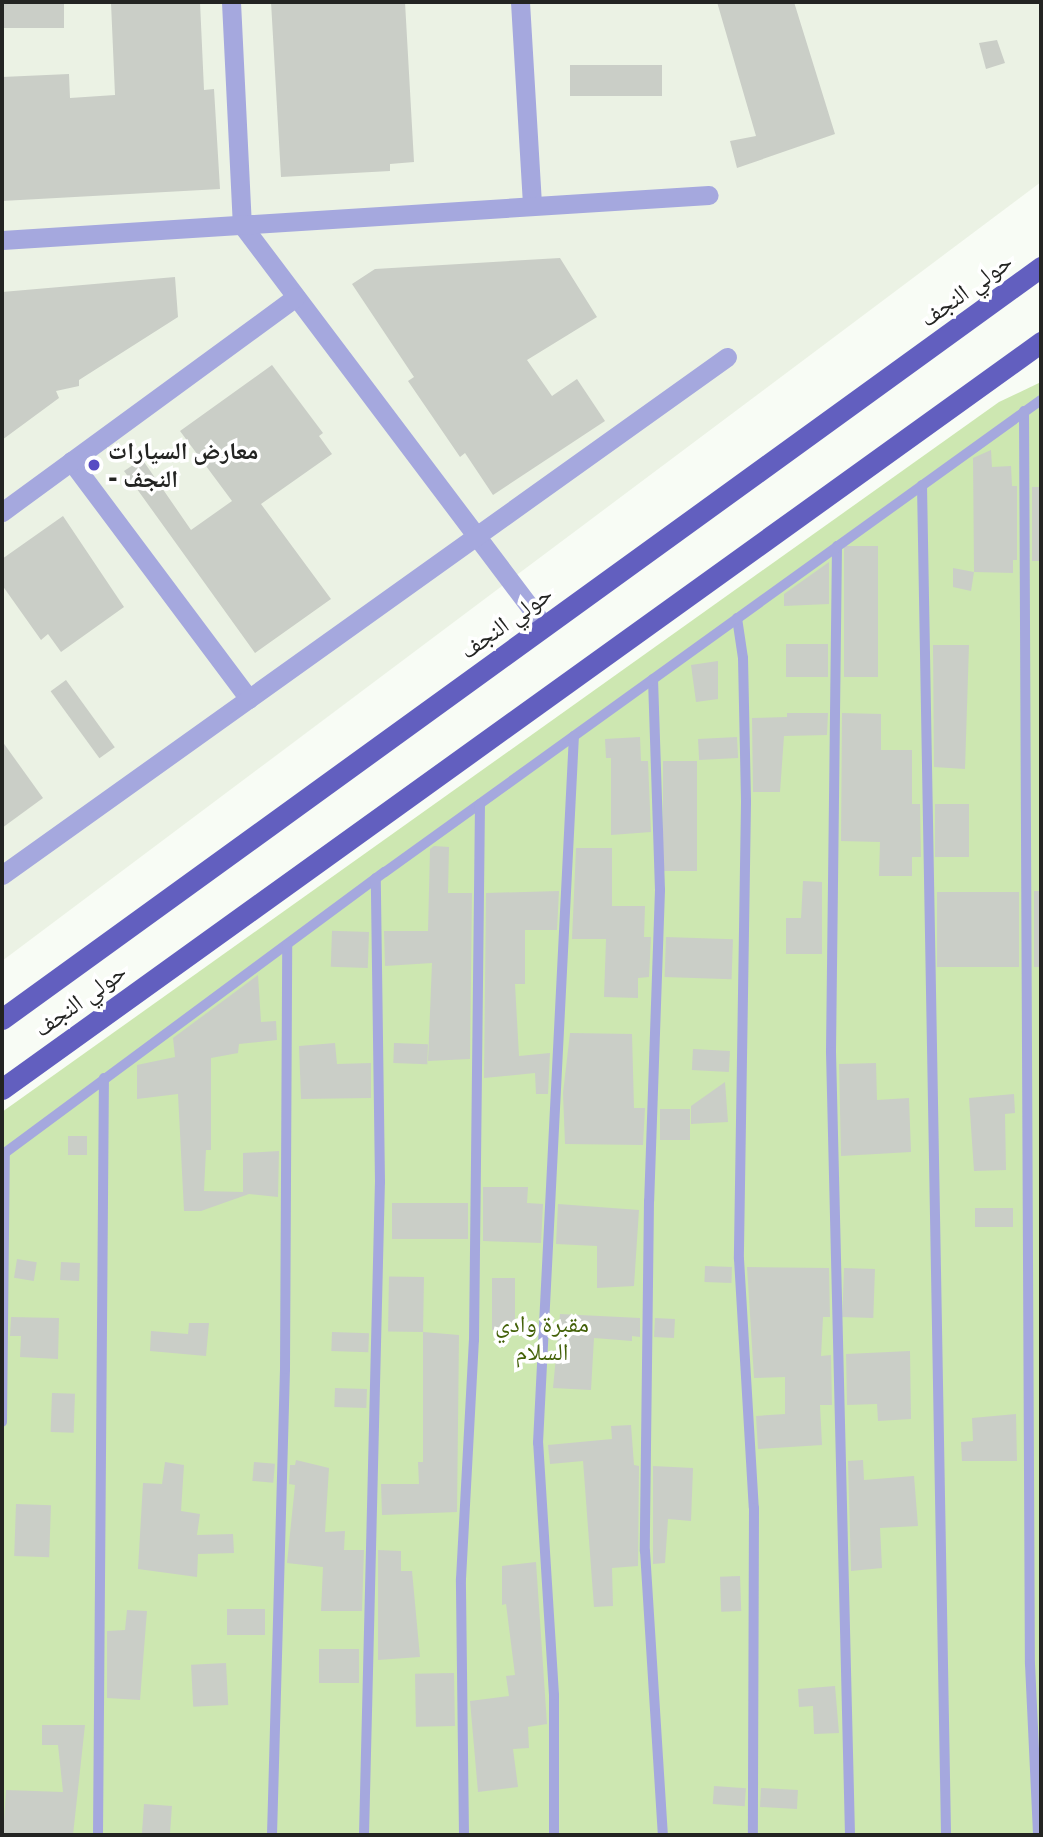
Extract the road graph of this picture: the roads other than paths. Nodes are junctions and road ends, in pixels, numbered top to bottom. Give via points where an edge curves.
1 (231, 2) edge
2 (520, 2) edge
3 (709, 195) dead end
4 (532, 206) junction
5 (242, 225) junction
6 (2, 240) edge
7 (1041, 267) edge
8 (296, 297) junction
9 (1041, 342) edge
10 (727, 357) dead end
11 (1041, 400) edge
12 (1024, 411) junction
13 (71, 461) junction
14 (922, 485) junction
15 (2, 512) edge
16 (477, 536) junction
17 (837, 546) junction
18 (737, 618) junction
19 (545, 627) junction
20 (653, 679) junction
21 (248, 699) junction
22 (574, 736) junction
23 (480, 804) junction
24 (2, 875) edge
25 (376, 878) junction
26 (287, 945) junction
27 (2, 1019) edge
28 (104, 1078) junction
29 (2, 1089) edge
30 (3, 1154) edge
31 (2, 1422) edge
32 (98, 1835) edge
33 (272, 1835) edge
34 (363, 1835) edge
35 (464, 1835) edge
36 (554, 1835) edge
37 (663, 1835) edge
38 (753, 1835) edge
39 (850, 1835) edge
40 (946, 1835) edge
41 (1038, 1835) edge

1 - 5 street
2 - 4 street
3 - 4 street
4 - 5 street
5 - 6 street
5 - 8 street
7 - 19 main road, حولي النجف
8 - 13 street
8 - 16 street
9 - 29 main road, حولي النجف
10 - 16 street
11 - 12 lane
12 - 14 lane
12 - 41 lane via 1030,1650
13 - 15 street
13 - 21 street
14 - 17 lane
14 - 40 lane
16 - 19 street
16 - 21 street
17 - 18 lane
17 - 39 lane via 831,1052
18 - 20 lane
18 - 38 lane via 743,658 746,803 739,1259 754,1508
19 - 27 main road, حولي النجف
20 - 22 lane
20 - 37 lane via 660,890 650,1162 645,1551
21 - 24 street
22 - 23 lane
22 - 36 lane via 538,1444 554,1695
23 - 25 lane
23 - 35 lane via 474,1340 461,1579
25 - 26 lane
25 - 34 lane via 380,1182
26 - 28 lane
26 - 33 lane via 285,1369
28 - 30 lane
28 - 32 lane
30 - 31 lane

